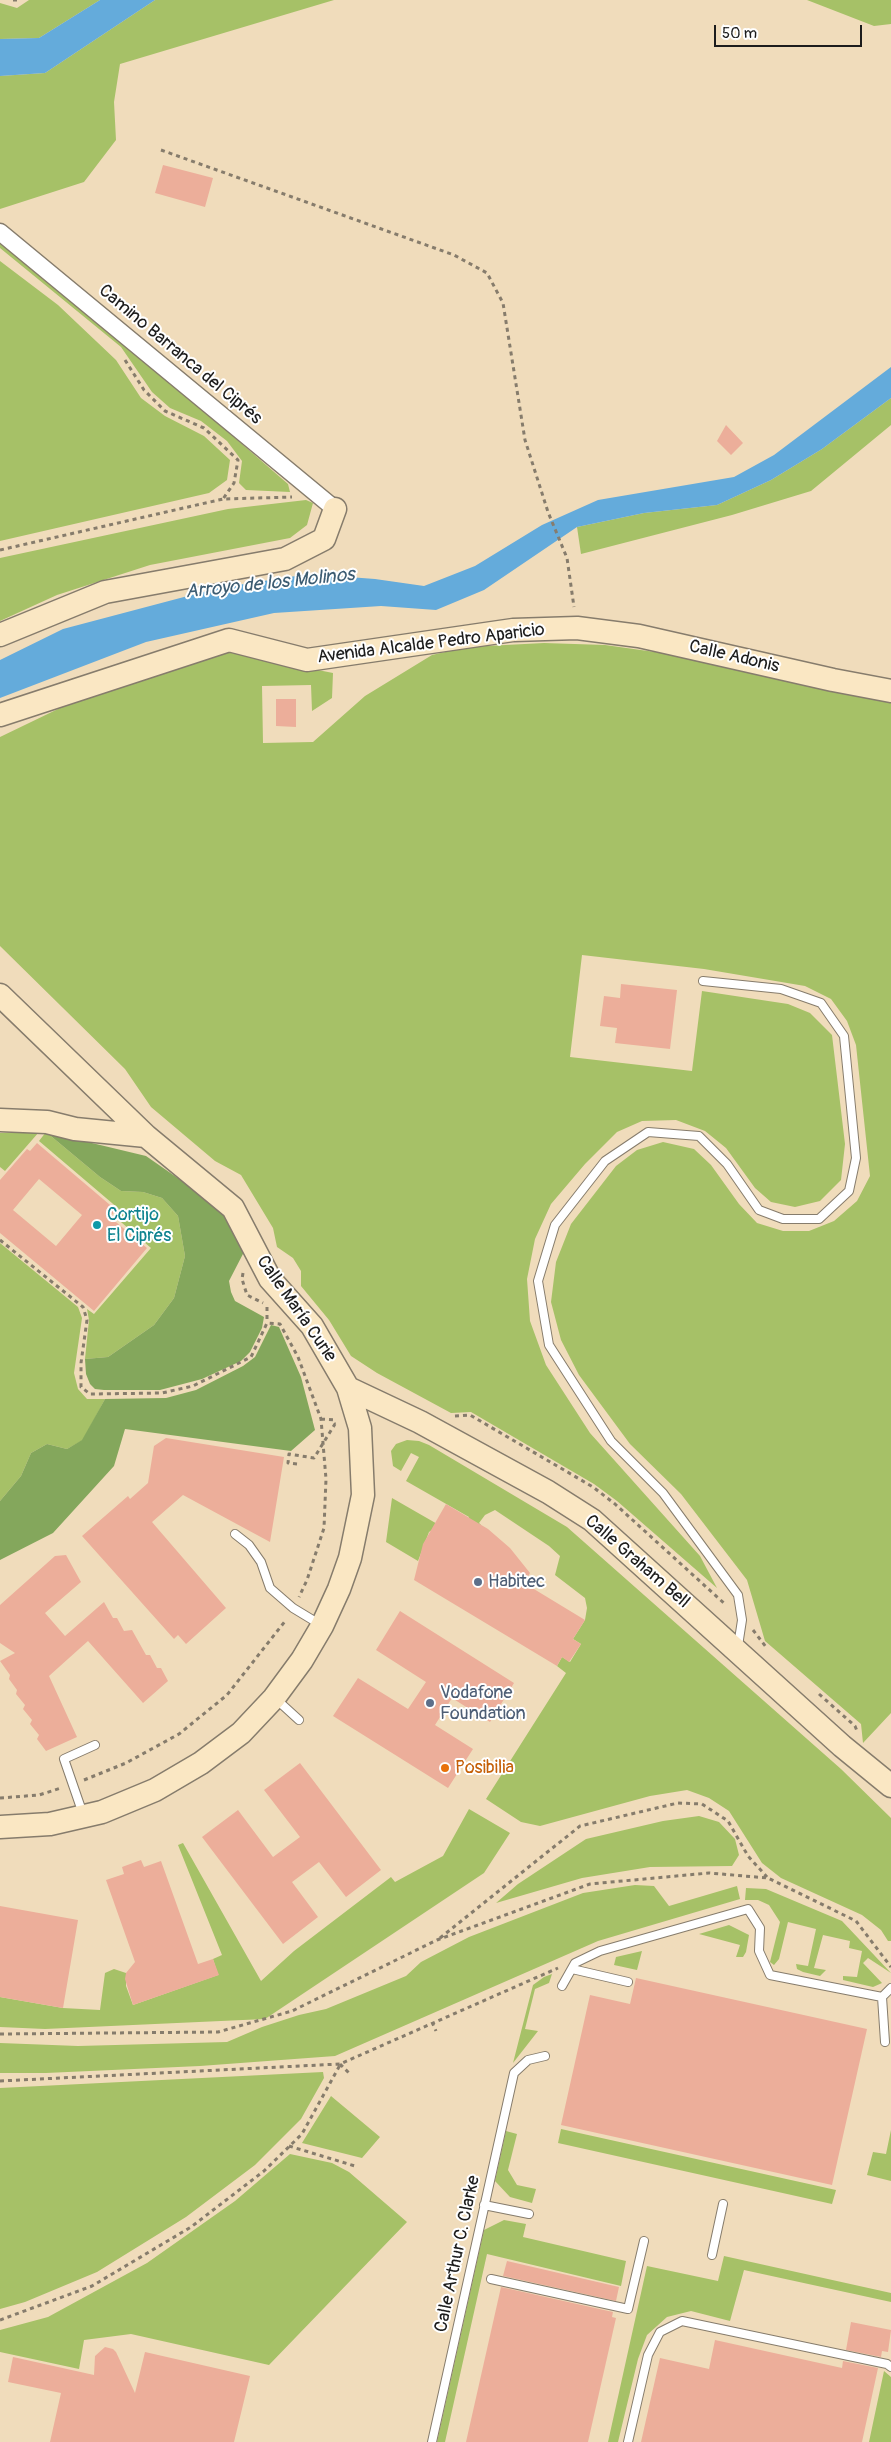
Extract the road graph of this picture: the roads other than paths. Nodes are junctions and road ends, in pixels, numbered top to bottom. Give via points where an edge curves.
1 (0, 232) edge
2 (335, 509) joint
3 (577, 628) joint
4 (0, 634) edge
5 (891, 691) edge
6 (0, 715) edge
7 (703, 981) dead end
8 (0, 995) edge
9 (0, 1120) edge
10 (146, 1136) junction
11 (348, 1388) junction
12 (235, 1534) dead end
13 (322, 1626) junction
14 (737, 1650) junction
15 (274, 1698) junction
16 (299, 1720) dead end
17 (95, 1745) dead end
18 (891, 1786) edge
19 (84, 1816) junction
20 (0, 1827) edge
21 (573, 1966) junction
22 (628, 1982) dead end
23 (562, 1986) dead end
24 (891, 1988) edge
25 (882, 1997) junction
26 (885, 2042) dead end
27 (545, 2056) dead end
28 (723, 2204) dead end
29 (484, 2205) junction
30 (529, 2214) dead end
31 (644, 2240) dead end
32 (712, 2255) dead end
33 (491, 2279) dead end
34 (891, 2367) edge
35 (432, 2442) edge
36 (628, 2442) edge

1 - 2 street, Camino Barranca del Ciprés
2 - 4 street via 324,539 285,559 105,592
3 - 5 street, Calle Adonis via 639,636
3 - 6 street, Avenida Alcalde Pedro Aparicio via 513,630 308,660 230,640
7 - 14 lane via 781,989 821,1003 831,1016 844,1036 856,1158 849,1190 819,1218 783,1219 759,1210 727,1164 699,1136 648,1132 605,1161 555,1225 538,1281 549,1345 611,1441 663,1493 738,1595 742,1620
8 - 10 street, Calle María Curie
9 - 10 street via 47,1122 75,1129
10 - 11 street, Calle María Curie via 233,1208 270,1279 312,1326
11 - 13 street, Calle María Curie via 360,1432 363,1495 350,1558
11 - 14 street, Calle Graham Bell via 420,1422 548,1492 592,1520
12 - 13 lane via 249,1545 261,1562 270,1588 293,1608
13 - 15 street, Calle María Curie
14 - 18 street, Calle Graham Bell
15 - 16 lane
15 - 19 street, Calle María Curie via 241,1733 201,1763 155,1790
17 - 19 lane via 64,1759
19 - 20 street, Calle María Curie via 50,1824
21 - 22 lane
21 - 23 lane
21 - 25 lane via 600,1951 748,1910 760,1928 759,1951 770,1975
24 - 25 lane
25 - 26 lane
27 - 29 lane, Calle Arthur C. Clarke via 528,2060 514,2073
28 - 32 lane
29 - 30 lane
29 - 35 lane, Calle Arthur C. Clarke
31 - 33 lane via 628,2308
34 - 36 lane via 682,2321 660,2332 648,2355

